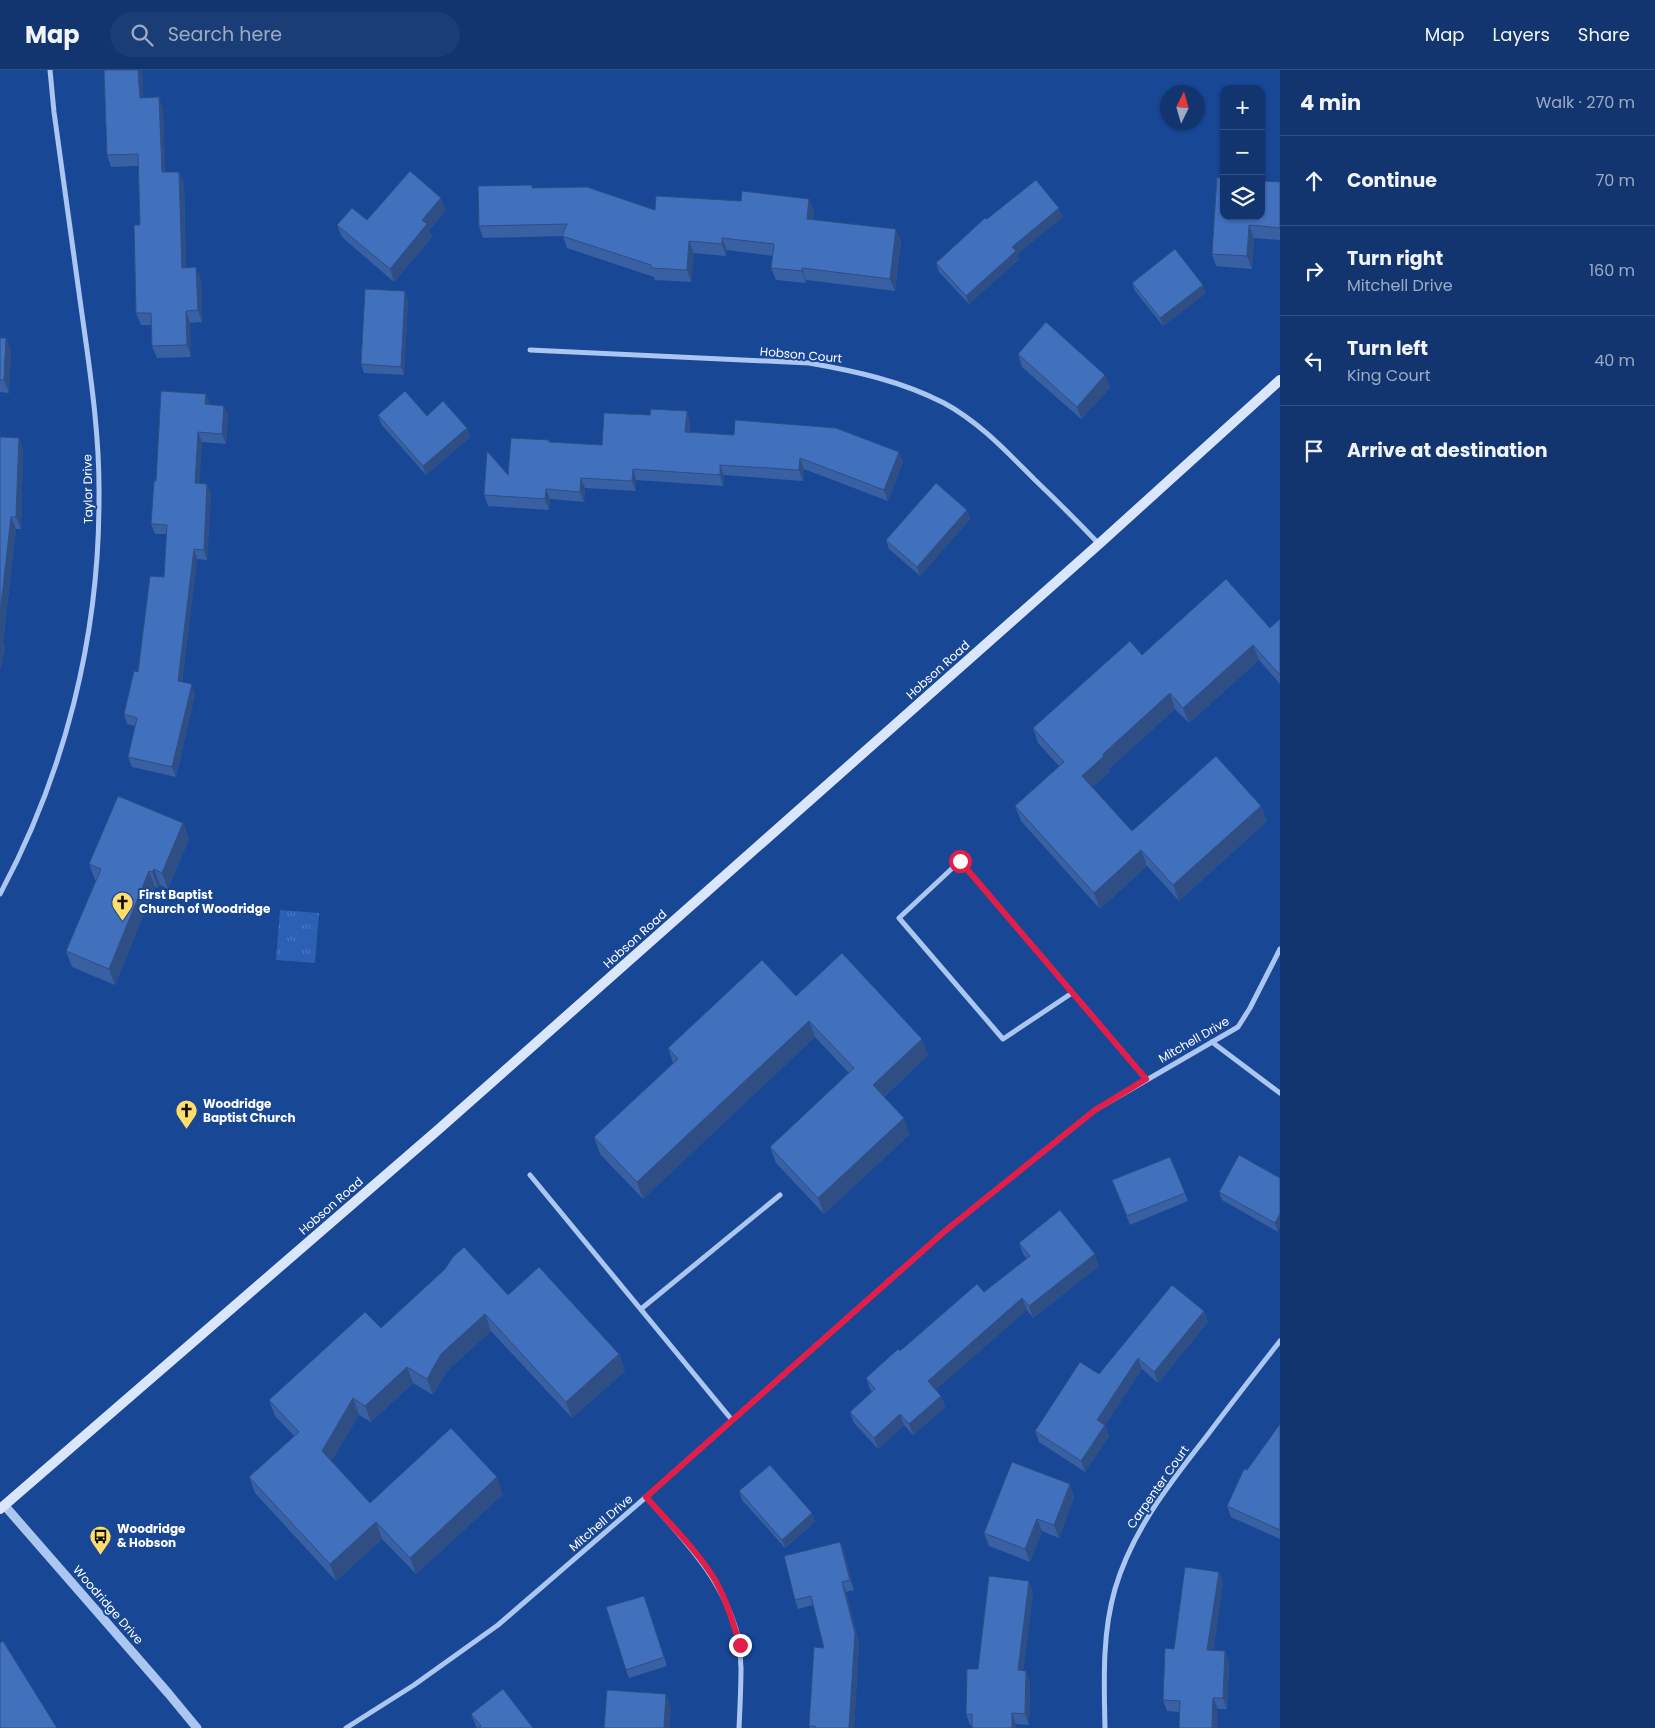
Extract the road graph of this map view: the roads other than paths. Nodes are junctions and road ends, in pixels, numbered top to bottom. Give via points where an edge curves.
1 (50, 70) edge
2 (530, 350) dead end
3 (1280, 380) edge
4 (1099, 544) junction
5 (0, 894) edge
6 (1280, 949) edge
7 (1072, 992) junction
8 (1212, 1042) junction
9 (1146, 1079) junction
10 (1280, 1093) edge
11 (530, 1175) dead end
12 (780, 1195) dead end
13 (640, 1309) junction
14 (1280, 1341) edge
15 (732, 1420) junction
16 (646, 1497) junction
17 (2, 1505) edge
18 (197, 1728) edge
19 (346, 1728) edge
20 (739, 1728) edge
21 (1105, 1728) edge

1 - 5 street, Taylor Drive via 91,379 98,471 98,548 86,650 60,754 46,795
2 - 4 street, Hobson Court via 809,364 880,378 945,404 995,439
3 - 4 main road, Hobson Road
4 - 17 main road, Hobson Road via 439,1129
6 - 8 street, Mitchell Drive via 1238,1027
7 - 7 street via 960,861 899,918 1003,1038
7 - 9 street
8 - 9 street, Mitchell Drive
8 - 10 street
9 - 15 street, Mitchell Drive via 1095,1110 945,1231
11 - 13 street
12 - 13 street
13 - 15 street
14 - 21 street, Carpenter Court via 1150,1511 1132,1543 1115,1589 1107,1629
15 - 16 street, Mitchell Drive
16 - 19 street, Mitchell Drive via 498,1625 414,1685
16 - 20 street via 690,1546 715,1580 730,1613 740,1645
17 - 18 street, Woodridge Drive

